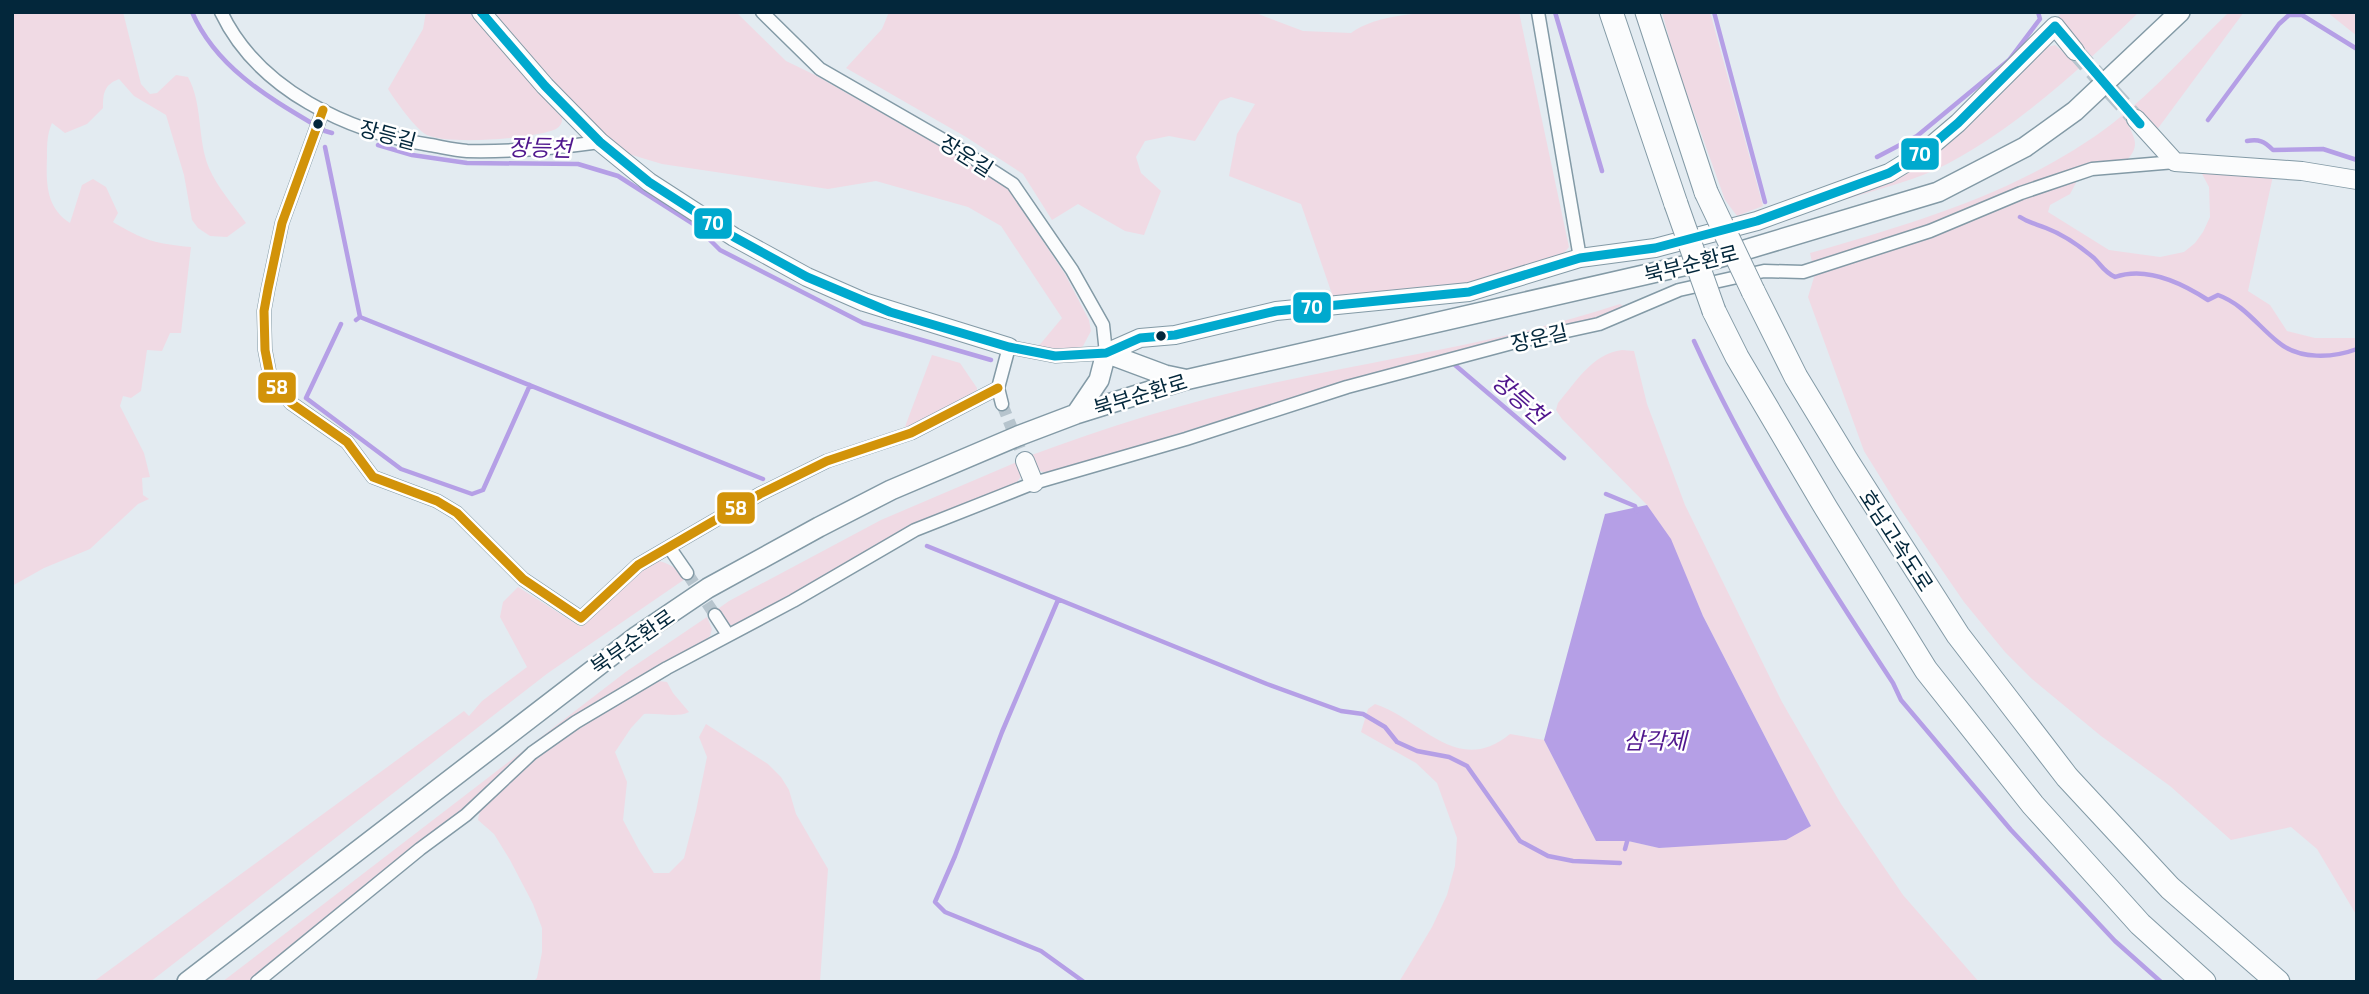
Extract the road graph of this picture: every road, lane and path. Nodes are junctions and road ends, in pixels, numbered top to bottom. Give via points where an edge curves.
1 (221, 12) edge
2 (481, 12) edge
3 (762, 12) edge
4 (1538, 12) edge
5 (1611, 12) edge
6 (1647, 12) edge
7 (2180, 12) edge
8 (2075, 51) tunnel mouth
9 (321, 114) junction
10 (2136, 119) tunnel mouth
11 (600, 142) junction
12 (2175, 162) junction
13 (2357, 180) edge
14 (1580, 258) junction
15 (1009, 347) junction
16 (1107, 354) junction
17 (1185, 380) junction
18 (998, 388) junction
19 (1002, 404) tunnel mouth
20 (1076, 414) junction
21 (1025, 461) tunnel mouth
22 (1034, 482) junction
23 (669, 547) junction
24 (687, 573) tunnel mouth
25 (715, 615) tunnel mouth
26 (728, 635) junction
27 (187, 982) edge
28 (257, 982) edge
29 (2204, 982) edge
30 (2278, 982) edge

1 - 9 street, 장등길 via 246,52
2 - 11 street
3 - 16 street, 장운길 via 820,69 1013,184 1103,325
4 - 14 street
5 - 29 highway, 호남고속도로, bridge via 1714,311 1805,473 1926,670 2033,805 2140,924
6 - 30 highway, 호남고속도로, bridge via 1706,192 1796,377 1958,635 2076,787 2169,888
7 - 17 main road, 북부순환로 via 2075,111 2025,147 1938,192 1718,258
8 - 14 street via 2055,26 1958,123 1889,173 1757,221 1655,248
9 - 11 street, 장등길 via 410,142 465,151
9 - 23 street via 282,223 268,289 265,351 271,381 291,403 346,442 373,477 457,513 523,579 582,618 638,565
10 - 12 street
11 - 15 street via 659,189 807,276 890,312
12 - 13 street via 2302,171
12 - 22 street, 장운길 via 2092,169 1930,231 1803,272 1763,271 1679,290 1599,324 1347,387
14 - 16 street via 1469,292 1276,311 1175,335 1140,338
15 - 16 street via 1055,356
15 - 18 street
16 - 17 main road
16 - 20 main road via 1099,380
17 - 20 main road, 북부순환로
18 - 19 street
18 - 23 street via 911,433 827,461
20 - 27 main road, 북부순환로 via 891,490 708,588 575,682
21 - 22 street
22 - 26 street, 장운길 via 915,530
23 - 24 street
25 - 26 street
26 - 28 street, 장운길 via 532,752 466,815

